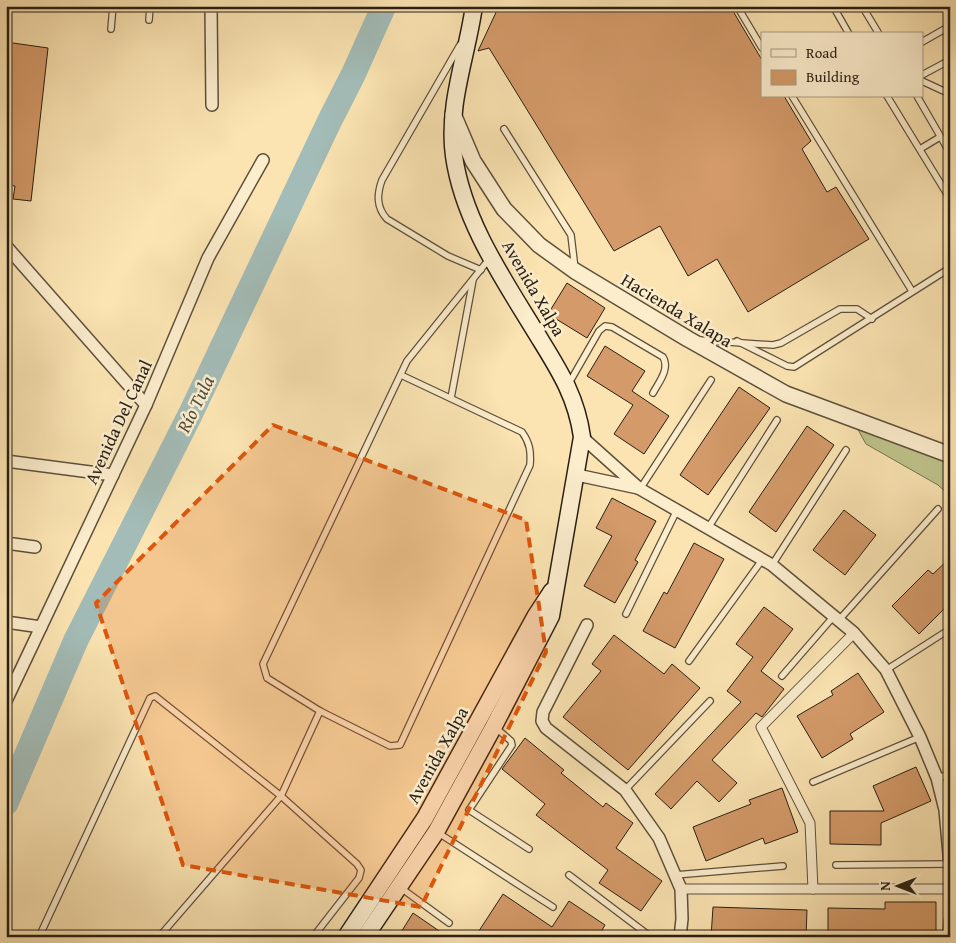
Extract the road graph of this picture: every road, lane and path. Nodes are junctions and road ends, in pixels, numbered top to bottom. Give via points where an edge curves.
1 (113, 6) edge
2 (150, 6) edge
3 (211, 6) edge
4 (474, 6) edge
5 (737, 6) edge
6 (832, 6) edge
7 (862, 6) edge
8 (149, 20) dead end
9 (950, 26) edge
10 (112, 29) dead end
11 (849, 32) edge
12 (878, 32) edge
13 (467, 34) junction
14 (924, 41) edge
15 (761, 46) edge
16 (950, 60) edge
17 (924, 74) edge
18 (924, 82) edge
19 (950, 94) edge
20 (793, 98) edge
21 (889, 98) edge
22 (918, 98) edge
23 (212, 105) dead end
24 (453, 112) junction
25 (504, 129) dead end
26 (940, 137) junction
27 (920, 149) junction
28 (950, 152) edge
29 (263, 160) dead end
30 (950, 199) edge
31 (6, 246) edge
32 (491, 256) junction
33 (950, 268) edge
34 (481, 270) junction
35 (575, 271) junction
36 (473, 279) junction
37 (912, 291) junction
38 (872, 319) junction
39 (688, 339) junction
40 (738, 341) junction
41 (401, 375) junction
42 (711, 380) dead end
43 (568, 385) junction
44 (653, 393) dead end
45 (451, 398) junction
46 (146, 405) junction
47 (777, 420) dead end
48 (582, 438) junction
49 (846, 450) dead end
50 (950, 455) edge
51 (6, 460) edge
52 (113, 475) junction
53 (577, 475) junction
54 (640, 489) junction
55 (938, 509) dead end
56 (677, 510) junction
57 (708, 528) junction
58 (6, 543) edge
59 (35, 547) dead end
60 (767, 562) junction
61 (626, 614) dead end
62 (836, 618) junction
63 (6, 622) edge
64 (587, 625) dead end
65 (41, 627) junction
66 (950, 629) edge
67 (854, 633) junction
68 (689, 660) dead end
69 (886, 670) junction
70 (782, 676) dead end
71 (6, 701) edge
72 (710, 701) dead end
73 (320, 711) junction
74 (488, 722) junction
75 (920, 737) junction
76 (950, 774) edge
77 (937, 778) junction
78 (813, 782) dead end
79 (625, 790) junction
80 (281, 796) junction
81 (947, 809) edge
82 (421, 824) junction
83 (436, 832) junction
84 (529, 849) dead end
85 (836, 865) dead end
86 (950, 865) edge
87 (783, 866) dead end
88 (569, 874) dead end
89 (675, 874) junction
90 (393, 883) junction
91 (681, 889) junction
92 (813, 889) junction
93 (950, 889) edge
94 (553, 907) dead end
95 (950, 921) edge
96 (450, 924) dead end
97 (40, 937) edge
98 (159, 937) edge
99 (313, 937) edge
100 (346, 937) edge
101 (366, 937) edge
102 (651, 937) edge
103 (680, 937) edge
104 (949, 937) edge

1 - 10 lane
2 - 8 lane
3 - 23 street
4 - 13 main road, Avenida Xalpa
5 - 15 lane
6 - 11 lane
7 - 12 lane
9 - 14 lane
13 - 24 main road, Avenida Xalpa
13 - 34 lane via 378,190 380,211 387,219 448,256
16 - 17 lane
18 - 19 lane
20 - 37 lane
21 - 27 lane
22 - 26 lane
24 - 32 main road, Avenida Xalpa via 454,155 459,182
24 - 35 street, Hacienda Xalapa via 473,161 504,209 539,246
25 - 35 lane via 571,235
26 - 27 lane
26 - 28 lane
27 - 30 lane
29 - 46 street, Avenida Del Canal via 208,258
31 - 46 street
32 - 34 lane
32 - 43 main road, Avenida Xalpa
33 - 37 lane
34 - 36 lane
35 - 39 street, Hacienda Xalapa
36 - 41 lane via 414,351
36 - 45 lane
37 - 38 lane
38 - 40 lane via 857,309 840,309 781,343
38 - 40 lane via 794,367
39 - 40 lane
39 - 50 street, Hacienda Xalapa via 786,394
41 - 45 lane
41 - 73 lane via 263,664 267,678
42 - 54 lane
43 - 44 lane via 605,326 663,357 665,370
43 - 48 main road, Avenida Xalpa
45 - 73 lane via 522,432 531,452 527,478 400,745 390,746
46 - 52 street, Avenida Del Canal
47 - 57 lane
48 - 53 main road, Avenida Xalpa
48 - 54 street
49 - 60 lane
51 - 52 street
52 - 65 street, Avenida Del Canal
53 - 54 street
53 - 74 main road, Avenida Xalpa via 551,616
54 - 56 street
55 - 62 lane
56 - 57 street
56 - 61 lane
57 - 60 street
58 - 59 street
60 - 62 street
60 - 68 lane
62 - 67 street
62 - 70 lane
63 - 65 street
64 - 79 street via 543,712 542,721 546,728
65 - 71 street, Avenida Del Canal
66 - 69 lane
67 - 69 street
67 - 92 street via 761,727 810,823
69 - 75 street
72 - 79 lane
73 - 80 lane
74 - 82 main road, Avenida Xalpa
74 - 83 main road, Avenida Xalpa
74 - 84 lane via 512,745 469,810
75 - 77 street
75 - 78 lane
76 - 77 lane
77 - 81 street
79 - 89 street via 659,838
80 - 97 lane via 160,698 150,698
80 - 98 lane
80 - 99 lane via 361,870 359,878
81 - 86 street
82 - 83 main road
82 - 90 main road, Avenida Xalpa
83 - 90 main road, Avenida Xalpa
83 - 94 lane
85 - 86 lane
87 - 89 lane
88 - 102 lane
89 - 91 street
90 - 96 lane
90 - 100 main road, Avenida Xalpa
90 - 101 main road, Avenida Xalpa
91 - 92 street
91 - 103 street
92 - 93 street
95 - 104 street

